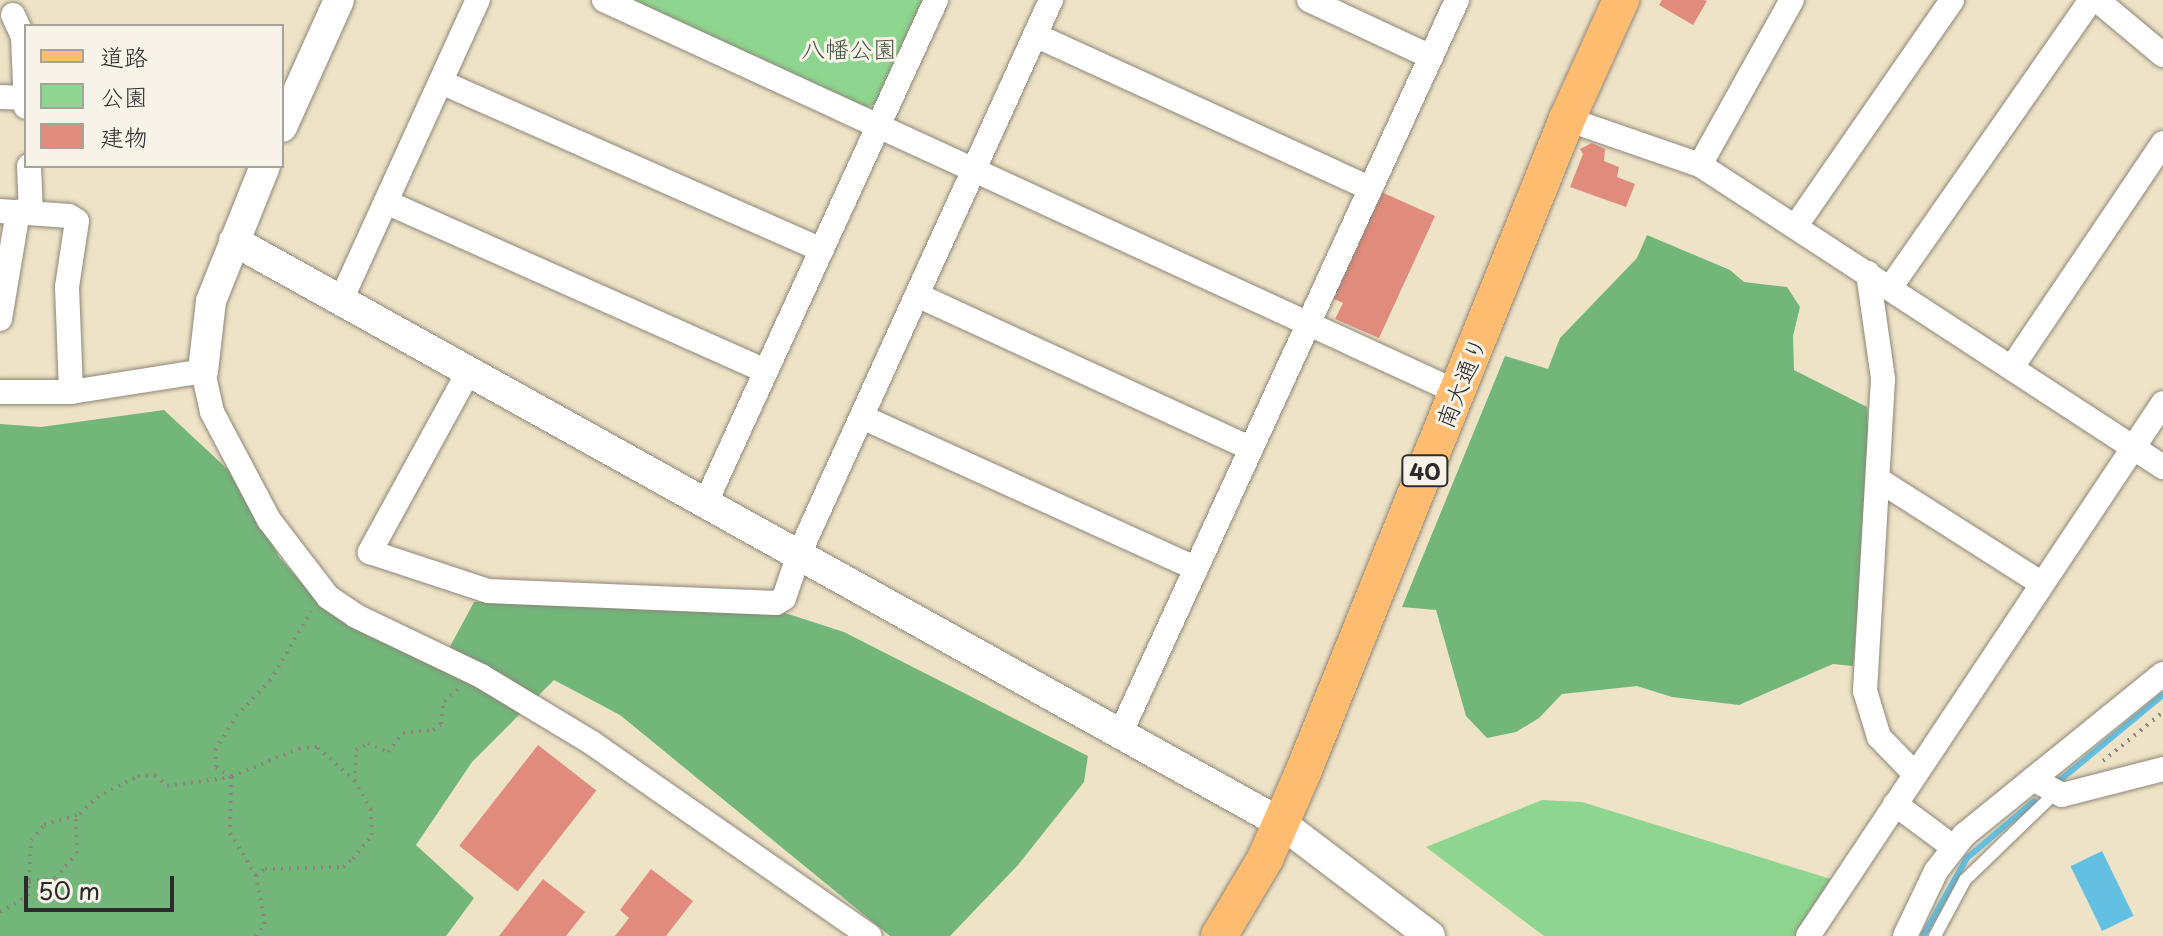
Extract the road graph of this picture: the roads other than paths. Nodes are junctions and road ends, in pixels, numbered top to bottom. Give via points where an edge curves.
1 (339, 0) edge
2 (478, 0) edge
3 (604, 0) edge
4 (936, 0) edge
5 (1051, 0) edge
6 (1309, 0) edge
7 (1457, 0) edge
8 (1621, 0) edge
9 (1792, 0) edge
10 (1952, 0) edge
11 (2091, 0) edge
12 (2097, 0) edge
13 (13, 15) dead end
14 (1035, 35) junction
15 (2163, 55) edge
16 (1431, 57) junction
17 (24, 67) edge
18 (441, 82) junction
19 (0, 97) edge
20 (24, 98) edge
21 (1567, 119) junction
22 (284, 123) edge
23 (879, 126) junction
24 (2163, 143) edge
25 (1700, 165) junction
26 (28, 168) edge
27 (264, 168) edge
28 (974, 170) junction
29 (1369, 188) junction
30 (386, 202) junction
31 (17, 212) edge
32 (1795, 227) junction
33 (234, 241) junction
34 (822, 250) junction
35 (1868, 273) junction
36 (1890, 288) junction
37 (917, 295) junction
38 (341, 300) junction
39 (0, 319) edge
40 (1307, 323) junction
41 (2012, 367) junction
42 (470, 369) junction
43 (203, 371) junction
44 (766, 371) junction
45 (0, 392) edge
46 (71, 392) junction
47 (1457, 392) junction
48 (2163, 403) edge
49 (862, 417) junction
50 (1250, 448) junction
51 (2133, 448) junction
52 (2163, 467) edge
53 (1879, 480) junction
54 (706, 502) junction
55 (799, 554) junction
56 (1195, 568) junction
57 (2042, 584) junction
58 (2163, 674) edge
59 (1121, 732) junction
60 (2163, 769) edge
61 (1914, 773) junction
62 (2033, 779) junction
63 (2055, 793) junction
64 (1895, 804) junction
65 (1281, 823) junction
66 (1953, 847) junction
67 (1413, 931) edge
68 (870, 936) edge
69 (1219, 936) edge
70 (1808, 936) edge
71 (1905, 936) edge
72 (1935, 936) edge

1 - 22 street
2 - 18 street
3 - 23 street
4 - 23 street
5 - 14 street
6 - 16 street
7 - 16 street
8 - 21 main road, 南大通り / 40
9 - 25 street
10 - 32 street
11 - 36 street
12 - 15 street
13 - 17 street via 23,36
14 - 28 street
14 - 29 street
16 - 29 street
18 - 30 street
18 - 34 street
19 - 20 street
21 - 25 street
21 - 47 main road, 南大通り / 40
23 - 28 street
23 - 34 street
24 - 41 street
25 - 32 street
26 - 31 street
27 - 33 street
28 - 37 street
28 - 40 street
29 - 40 street
30 - 38 street
30 - 44 street
31 - 39 street
31 - 46 street via 77,221 67,287
32 - 35 street
33 - 38 street
33 - 43 street via 211,301
34 - 44 street
35 - 36 street
35 - 53 street via 1883,379
36 - 41 street
37 - 49 street
37 - 50 street
38 - 42 street
40 - 47 street
40 - 50 street
41 - 51 street
42 - 54 street
42 - 55 street via 370,552 488,591 776,603 784,598
43 - 46 street
43 - 68 street via 212,412 269,520 324,593 356,616 481,676 592,743
44 - 54 street
45 - 46 street
47 - 65 main road, 南大通り / 40
48 - 51 street
49 - 55 street
49 - 56 street
50 - 56 street
51 - 52 street
51 - 57 street
53 - 57 street
53 - 61 street via 1865,691 1879,737
54 - 55 street
55 - 59 street
56 - 59 street
57 - 61 street
58 - 62 street
59 - 65 street
60 - 63 street via 2093,789
61 - 64 street
62 - 63 street
62 - 66 street
63 - 72 lane via 1965,880
64 - 66 street
64 - 70 street
65 - 67 street
65 - 69 main road, 南大通り / 40
66 - 71 street

